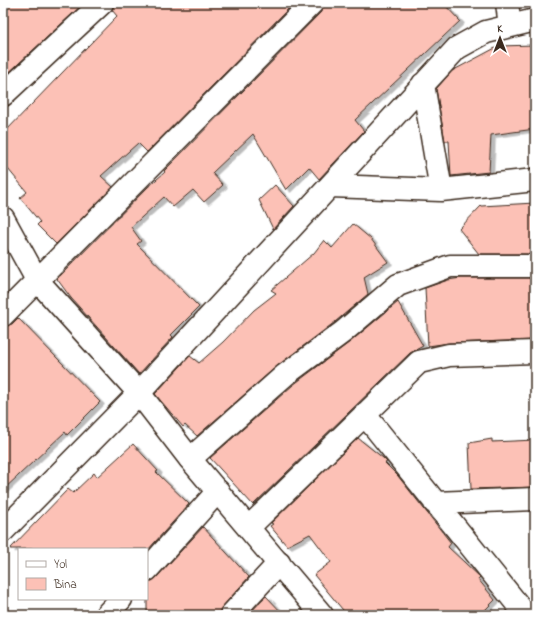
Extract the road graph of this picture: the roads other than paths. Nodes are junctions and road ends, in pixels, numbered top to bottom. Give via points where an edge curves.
1 (102, 3) edge
2 (312, 3) edge
3 (507, 3) edge
4 (535, 20) edge
5 (510, 26) junction
6 (423, 84) junction
7 (3, 95) edge
8 (535, 180) edge
9 (330, 186) junction
10 (441, 190) junction
11 (3, 218) edge
12 (535, 266) edge
13 (36, 280) junction
14 (3, 315) edge
15 (535, 352) edge
16 (139, 393) junction
17 (365, 415) junction
18 (190, 459) junction
19 (218, 491) junction
20 (535, 499) edge
21 (435, 503) junction
22 (249, 527) junction
23 (3, 531) edge
24 (278, 563) junction
25 (148, 569) edge
26 (119, 600) edge
27 (106, 615) edge
28 (231, 615) edge
29 (322, 615) edge
30 (526, 615) edge

1 - 7 street
2 - 13 street
3 - 5 street
4 - 5 street
5 - 6 street via 486,32 456,48
6 - 9 street
6 - 10 street
8 - 10 street
9 - 10 street
9 - 16 street
11 - 13 street
12 - 18 street via 450,266 398,286 343,332 285,375
13 - 14 street
13 - 16 street
15 - 17 street via 449,354 419,362
16 - 18 street
16 - 23 street
17 - 21 street
17 - 22 street
18 - 19 street
19 - 22 street
19 - 25 street
20 - 21 street
21 - 30 street
22 - 24 street
24 - 28 street
24 - 29 street
26 - 27 street

